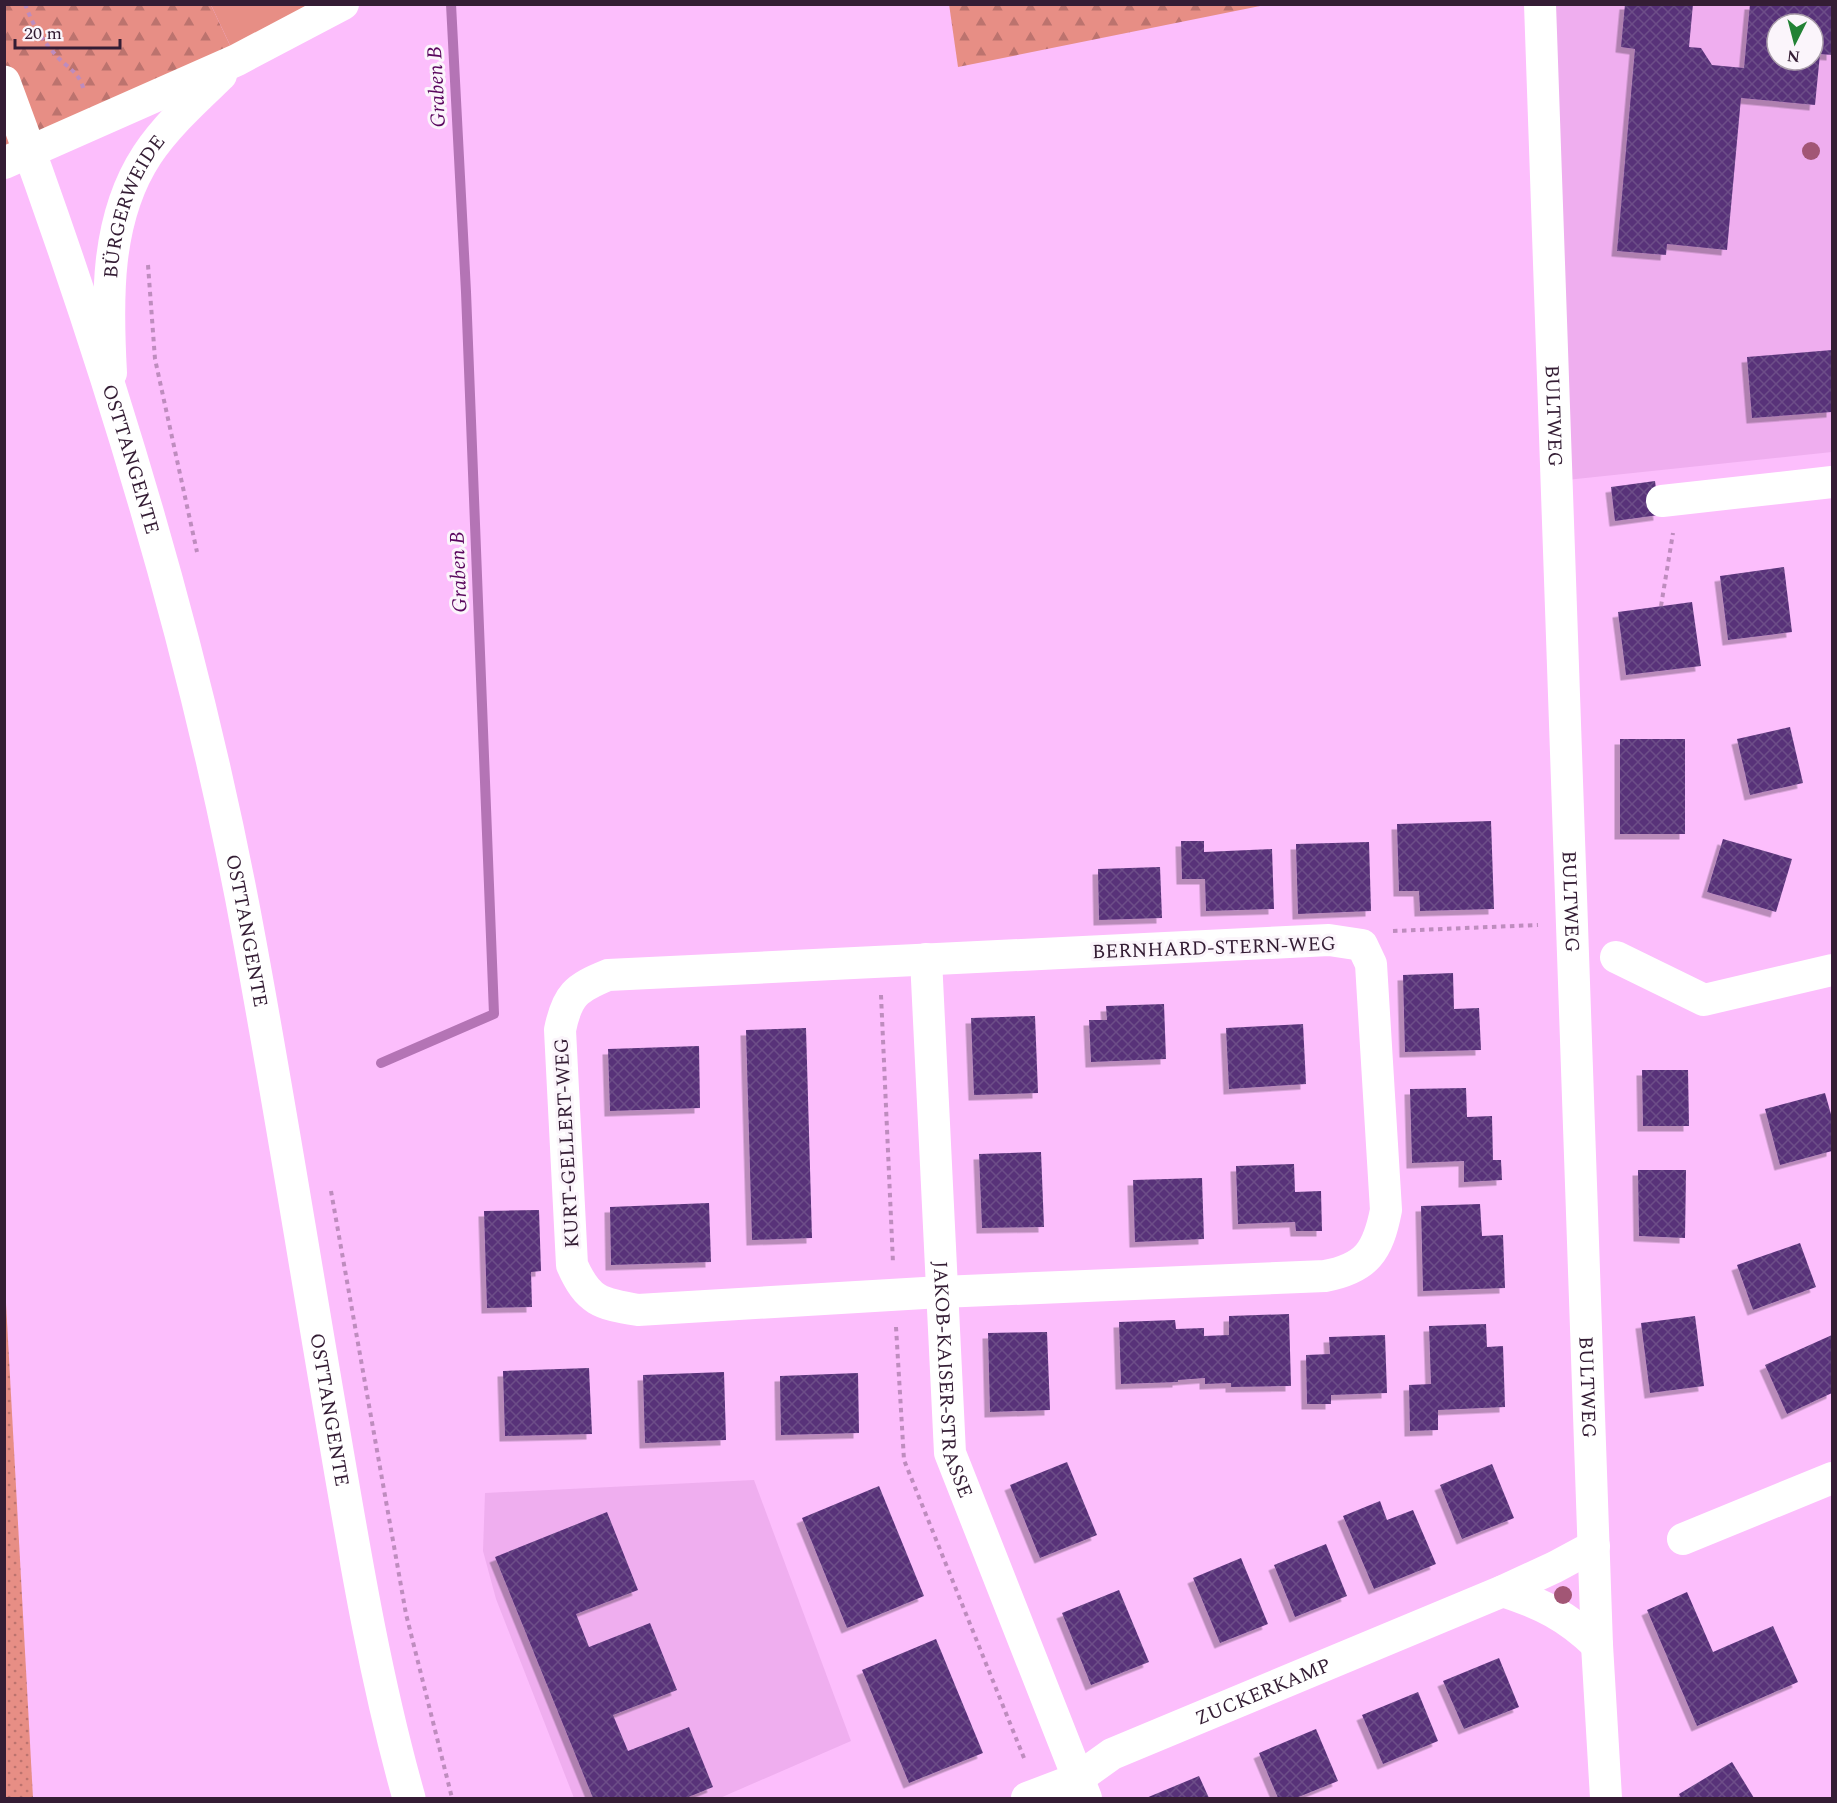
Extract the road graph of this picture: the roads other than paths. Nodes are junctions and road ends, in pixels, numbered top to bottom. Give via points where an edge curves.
1 (343, 4) edge
2 (1540, 4) edge
3 (237, 60) junction
4 (4, 82) edge
5 (18, 158) edge
6 (111, 387) junction
7 (1833, 482) edge
8 (1670, 500) road end
9 (1616, 957) dead end
10 (926, 959) junction
11 (1833, 970) edge
12 (941, 1292) junction
13 (1833, 1478) edge
14 (1683, 1539) dead end
15 (1594, 1546) junction
16 (1503, 1591) junction
17 (1597, 1645) junction
18 (1081, 1789) edge
19 (409, 1798) edge
20 (1027, 1798) edge
21 (1606, 1798) edge

1 - 3 street, BÜRGERWEIDE
2 - 15 street, BULTWEG
3 - 5 street, BÜRGERWEIDE
3 - 6 street, BÜRGERWEIDE via 180,114 146,156 125,200 114,244 107,305
4 - 5 main road, OSTTANGENTE
5 - 6 main road, OSTTANGENTE
6 - 19 main road, OSTTANGENTE via 175,615 245,917 358,1578 384,1710
7 - 8 street
9 - 11 street via 1704,1000
10 - 12 street, JAKOB-KAISER-STRASSE
10 - 12 street, KURT-GELLERT-WEG via 608,975 580,986 565,1006 561,1041 572,1265 582,1288 607,1305 638,1310
10 - 12 street, BERNHARD-STERN-WEG via 1329,940 1362,945 1371,964 1386,1210 1370,1256 1349,1272
12 - 18 street, JAKOB-KAISER-STRASSE via 950,1453
13 - 14 street
15 - 16 street, ZUCKERKAMP
15 - 17 street, BULTWEG
16 - 17 street via 1540,1603 1573,1622
16 - 18 street, ZUCKERKAMP via 1112,1754
17 - 21 street, BULTWEG
18 - 20 street, ZUCKERKAMP

